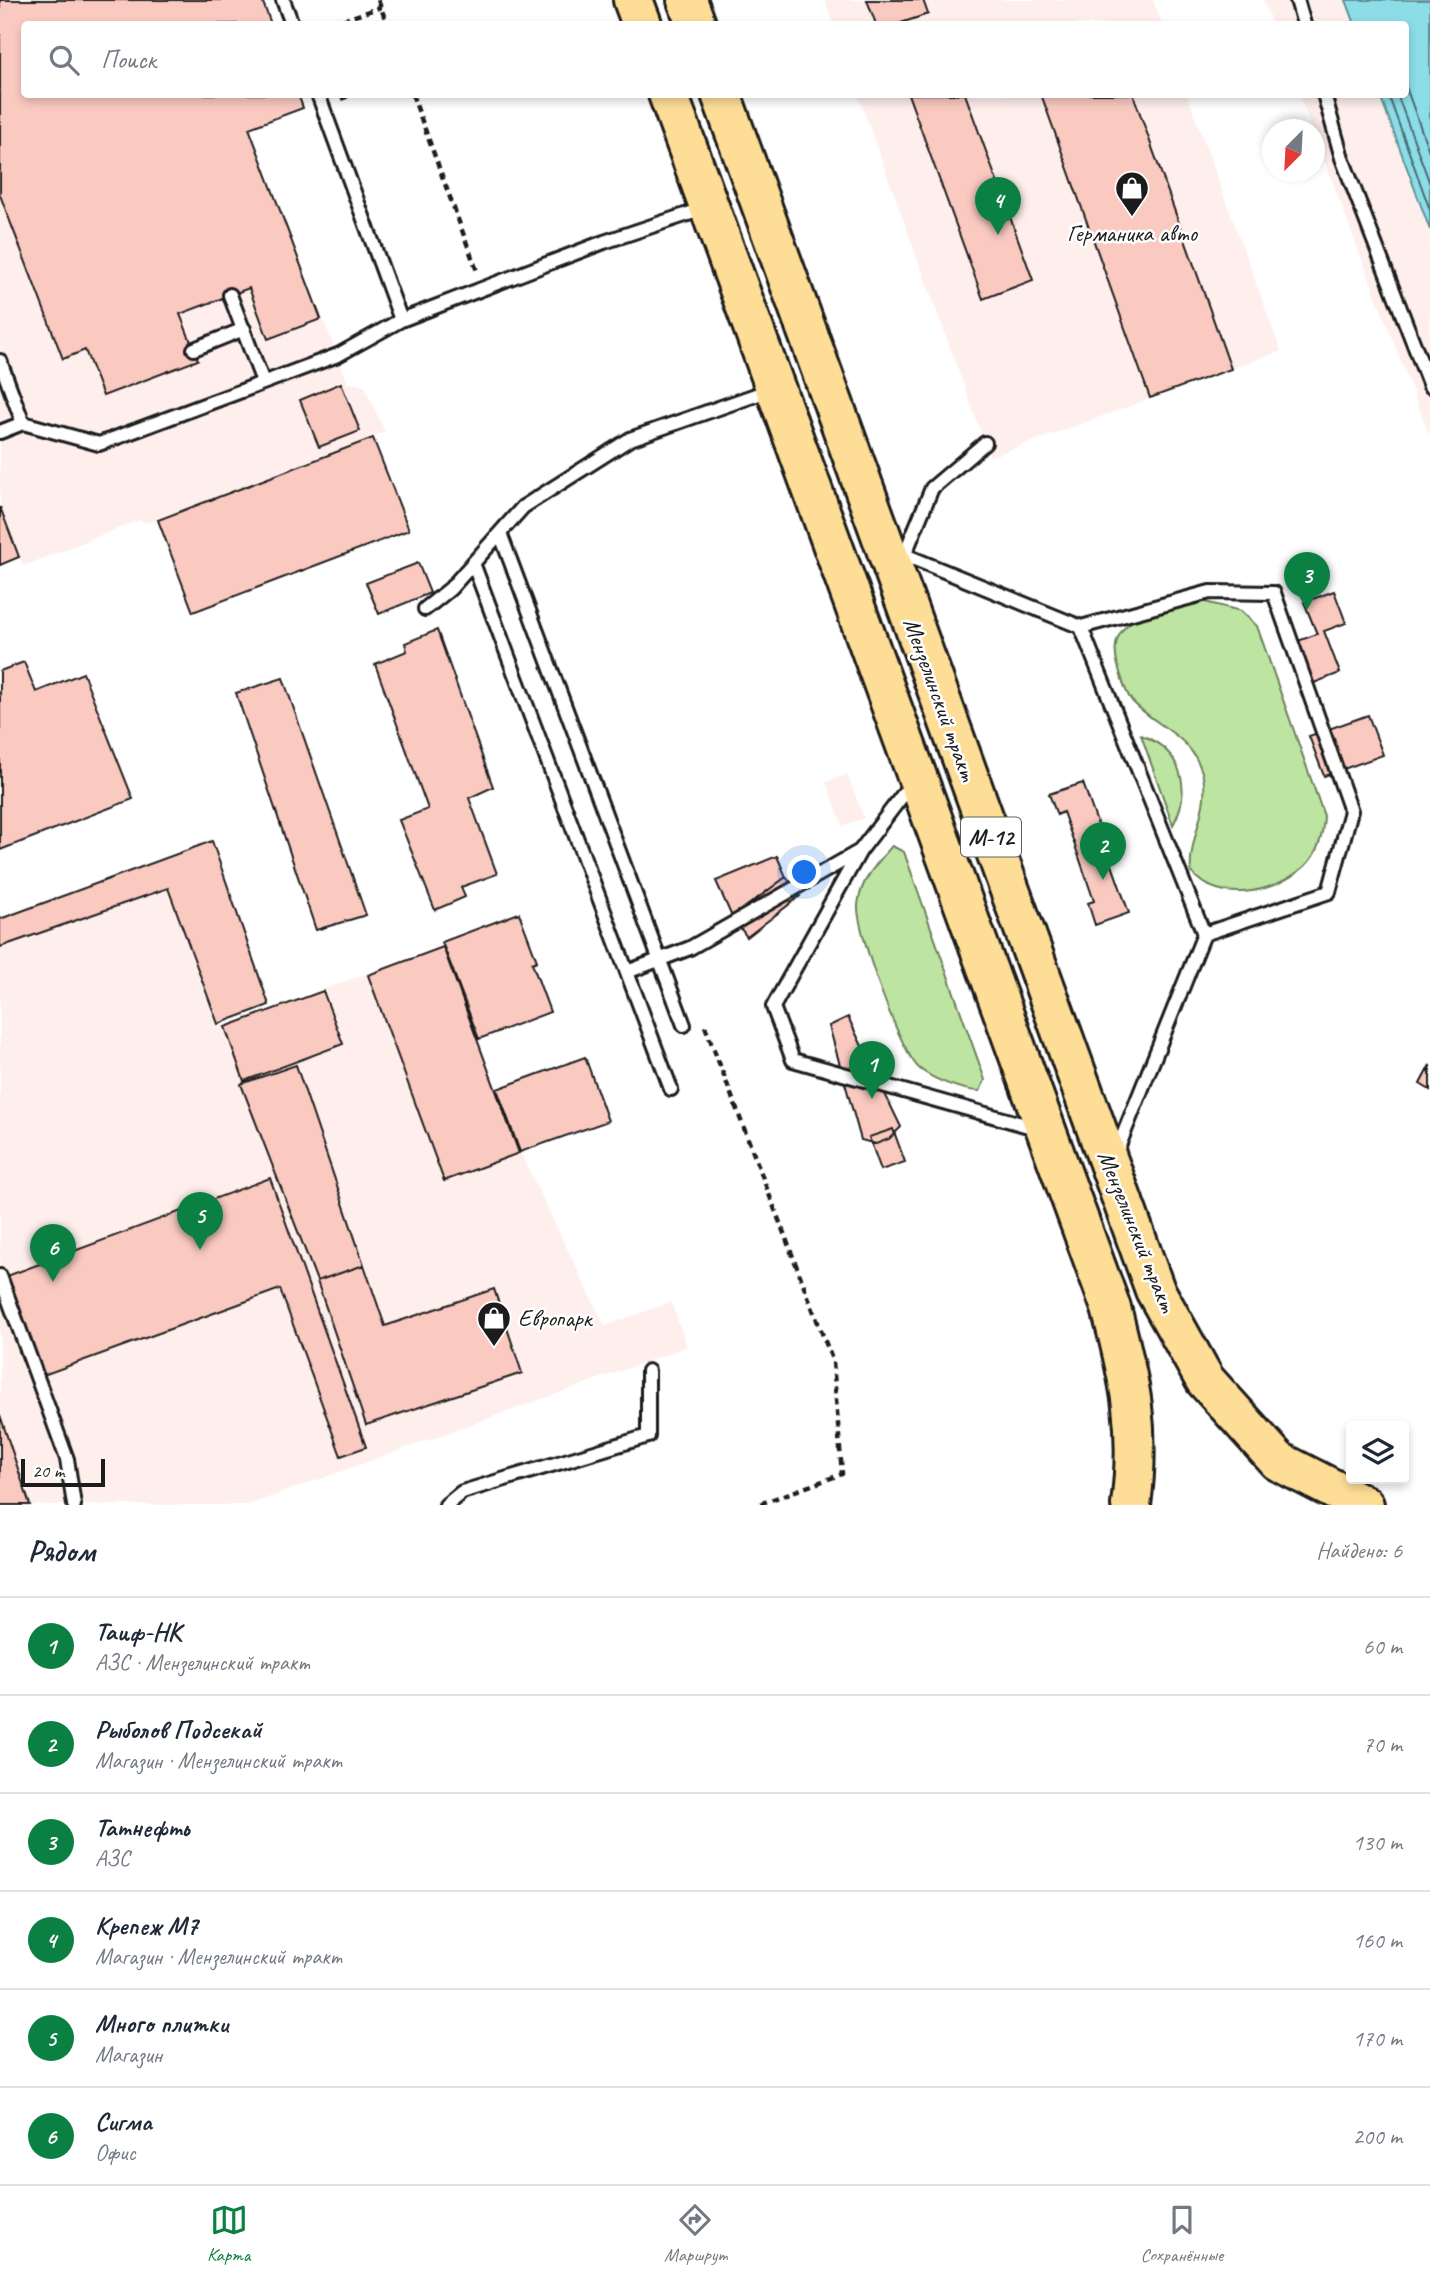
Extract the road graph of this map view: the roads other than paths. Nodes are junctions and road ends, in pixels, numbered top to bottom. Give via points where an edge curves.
1 (284, 0) edge
2 (633, 0) edge
3 (1297, 0) edge
4 (291, 21) edge
5 (641, 21) edge
6 (1303, 21) edge
7 (319, 98) edge
8 (669, 98) edge
9 (722, 98) edge
10 (1325, 98) edge
11 (709, 207) junction
12 (230, 295) dead end
13 (401, 320) junction
14 (244, 329) junction
15 (194, 349) dead end
16 (0, 361) edge
17 (263, 382) junction
18 (1430, 386) edge
19 (774, 388) junction
20 (23, 423) junction
21 (0, 432) edge
22 (985, 443) dead end
23 (500, 533) junction
24 (895, 560) junction
25 (473, 563) junction
26 (425, 609) dead end
27 (1081, 627) junction
28 (917, 777) junction
29 (860, 851) junction
30 (1205, 934) junction
31 (660, 960) junction
32 (627, 972) junction
33 (684, 1025) dead end
34 (671, 1089) dead end
35 (1046, 1132) junction
36 (1110, 1167) junction
37 (0, 1276) edge
38 (648, 1371) dead end
39 (74, 1505) edge
40 (446, 1505) edge
41 (1131, 1505) edge
42 (1364, 1505) edge

1 - 4 lane
2 - 5 main road
3 - 6 lane
7 - 13 lane
8 - 11 main road, Мензелинский тракт / М-12
9 - 24 main road, Мензелинский тракт / М-12
10 - 18 lane via 1342,158
11 - 13 lane
11 - 19 main road, Мензелинский тракт / М-12
12 - 14 lane
13 - 17 lane via 338,355
14 - 15 lane
14 - 17 lane
16 - 20 lane
17 - 20 lane via 99,444
19 - 23 lane via 630,439 523,507
19 - 28 main road, Мензелинский тракт / М-12
20 - 21 lane
22 - 24 lane via 932,488
23 - 25 lane
23 - 31 lane
24 - 27 lane
24 - 36 main road, Мензелинский тракт / М-12
25 - 26 lane
25 - 32 lane
27 - 30 lane
27 - 30 lane via 1210,592 1274,593 1351,811 1329,892
28 - 29 lane
28 - 35 main road, Мензелинский тракт / М-12
29 - 31 lane via 690,948
29 - 35 lane via 773,1007 793,1060
30 - 36 lane
31 - 32 lane
31 - 33 lane
32 - 34 lane
35 - 41 main road, Мензелинский тракт / М-12 via 1111,1308 1131,1385 1137,1462
36 - 42 main road, Мензелинский тракт / М-12 via 1155,1290 1205,1380 1278,1461
37 - 39 lane via 66,1459
38 - 40 lane via 648,1436 462,1492

